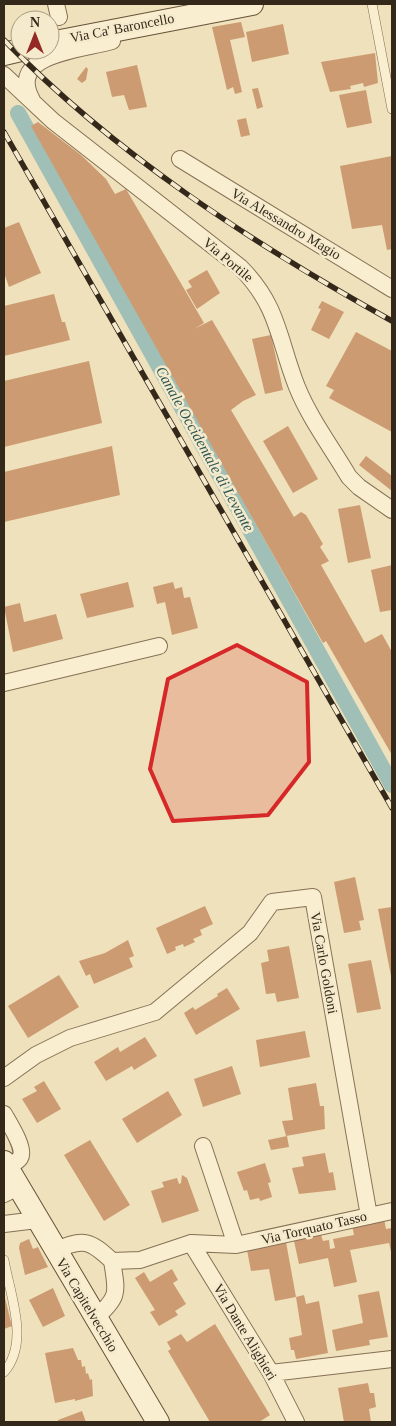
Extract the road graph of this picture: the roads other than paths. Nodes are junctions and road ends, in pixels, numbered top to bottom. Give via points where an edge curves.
1 (252, 4) edge
2 (372, 4) edge
3 (133, 25) junction
4 (60, 41) edge
5 (4, 75) edge
6 (35, 106) junction
7 (392, 109) edge
8 (180, 159) dead end
9 (392, 289) edge
10 (392, 510) edge
11 (159, 646) dead end
12 (4, 683) edge
13 (4, 1078) edge
14 (4, 1114) edge
15 (203, 1146) dead end
16 (5, 1167) edge
17 (11, 1191) edge
18 (392, 1211) edge
19 (369, 1216) junction
20 (37, 1220) junction
21 (4, 1224) edge
22 (190, 1243) junction
23 (236, 1245) junction
24 (55, 1251) junction
25 (4, 1260) edge
26 (112, 1261) junction
27 (95, 1318) junction
28 (392, 1359) edge
29 (4, 1372) edge
30 (271, 1373) junction
31 (158, 1422) edge
32 (296, 1422) edge

1 - 3 main road, Via Ca' Baroncello
2 - 7 lane
3 - 4 main road, Via Ca' Baroncello
3 - 6 street via 113,41 45,58 34,64 28,72 26,86
5 - 6 street, Via Portile
6 - 10 street, Via Portile via 254,281 275,317 297,387 325,438 349,477
8 - 9 street, Via Alessandro Magio
11 - 12 street
13 - 19 street, Via Carlo Goldoni via 36,1055 70,1038 155,1012 250,932 272,902 313,897
14 - 16 street via 20,1145 21,1154 19,1159
15 - 23 street
16 - 17 main road, Via Capitelvecchio
17 - 20 main road, Via Capitelvecchio
18 - 19 street, Via Torquato Tasso
19 - 23 street, Via Torquato Tasso
20 - 21 street
20 - 24 main road, Via Capitelvecchio
22 - 23 street, Via Torquato Tasso
22 - 26 street, Via Torquato Tasso via 140,1260
22 - 30 street, Via Dante Alighieri
24 - 26 street via 80,1241 89,1243
24 - 27 main road, Via Capitelvecchio
25 - 29 lane via 17,1331 15,1353
26 - 27 street via 116,1291 113,1301
27 - 31 main road, Via Capitelvecchio
28 - 30 street
30 - 32 street, Via Dante Alighieri

